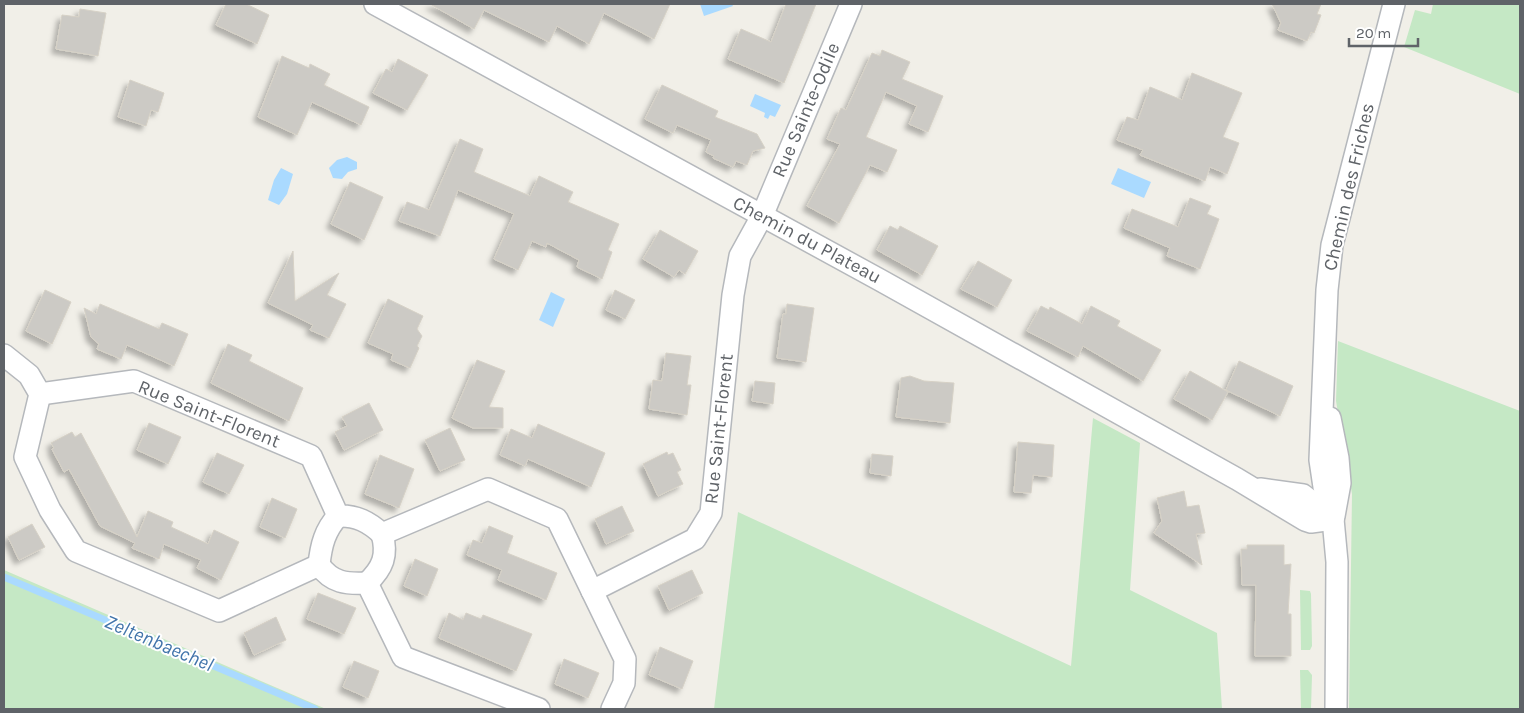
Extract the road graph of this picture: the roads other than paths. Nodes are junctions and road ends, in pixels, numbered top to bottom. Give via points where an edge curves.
1 (375, 4) edge
2 (851, 4) edge
3 (1394, 4) edge
4 (762, 216) junction
5 (4, 355) edge
6 (40, 394) junction
7 (338, 516) junction
8 (1334, 519) junction
9 (382, 534) junction
10 (319, 565) junction
11 (367, 583) junction
12 (592, 591) junction
13 (539, 709) edge
14 (612, 709) edge
15 (1336, 709) edge

1 - 4 street, Chemin du Plateau
2 - 4 street, Rue Sainte-Odile
3 - 8 street, Chemin des Friches via 1332,245 1324,373 1340,482
4 - 8 street, Chemin du Plateau via 1237,479 1268,490 1303,495
4 - 12 street, Rue Saint-Florent via 740,256 733,295 711,513 695,540
5 - 6 street via 29,375
6 - 7 street, Rue Saint-Florent via 134,381 310,456
6 - 10 street via 25,457 50,510 76,551 219,611
7 - 9 street via 352,515
7 - 10 street via 327,528
8 - 15 street, Chemin des Friches via 1337,562
9 - 11 street via 384,560 378,573
9 - 12 street via 488,489 557,519
10 - 11 street via 327,576 348,584
11 - 13 street via 403,657
12 - 14 street via 625,659 624,683

